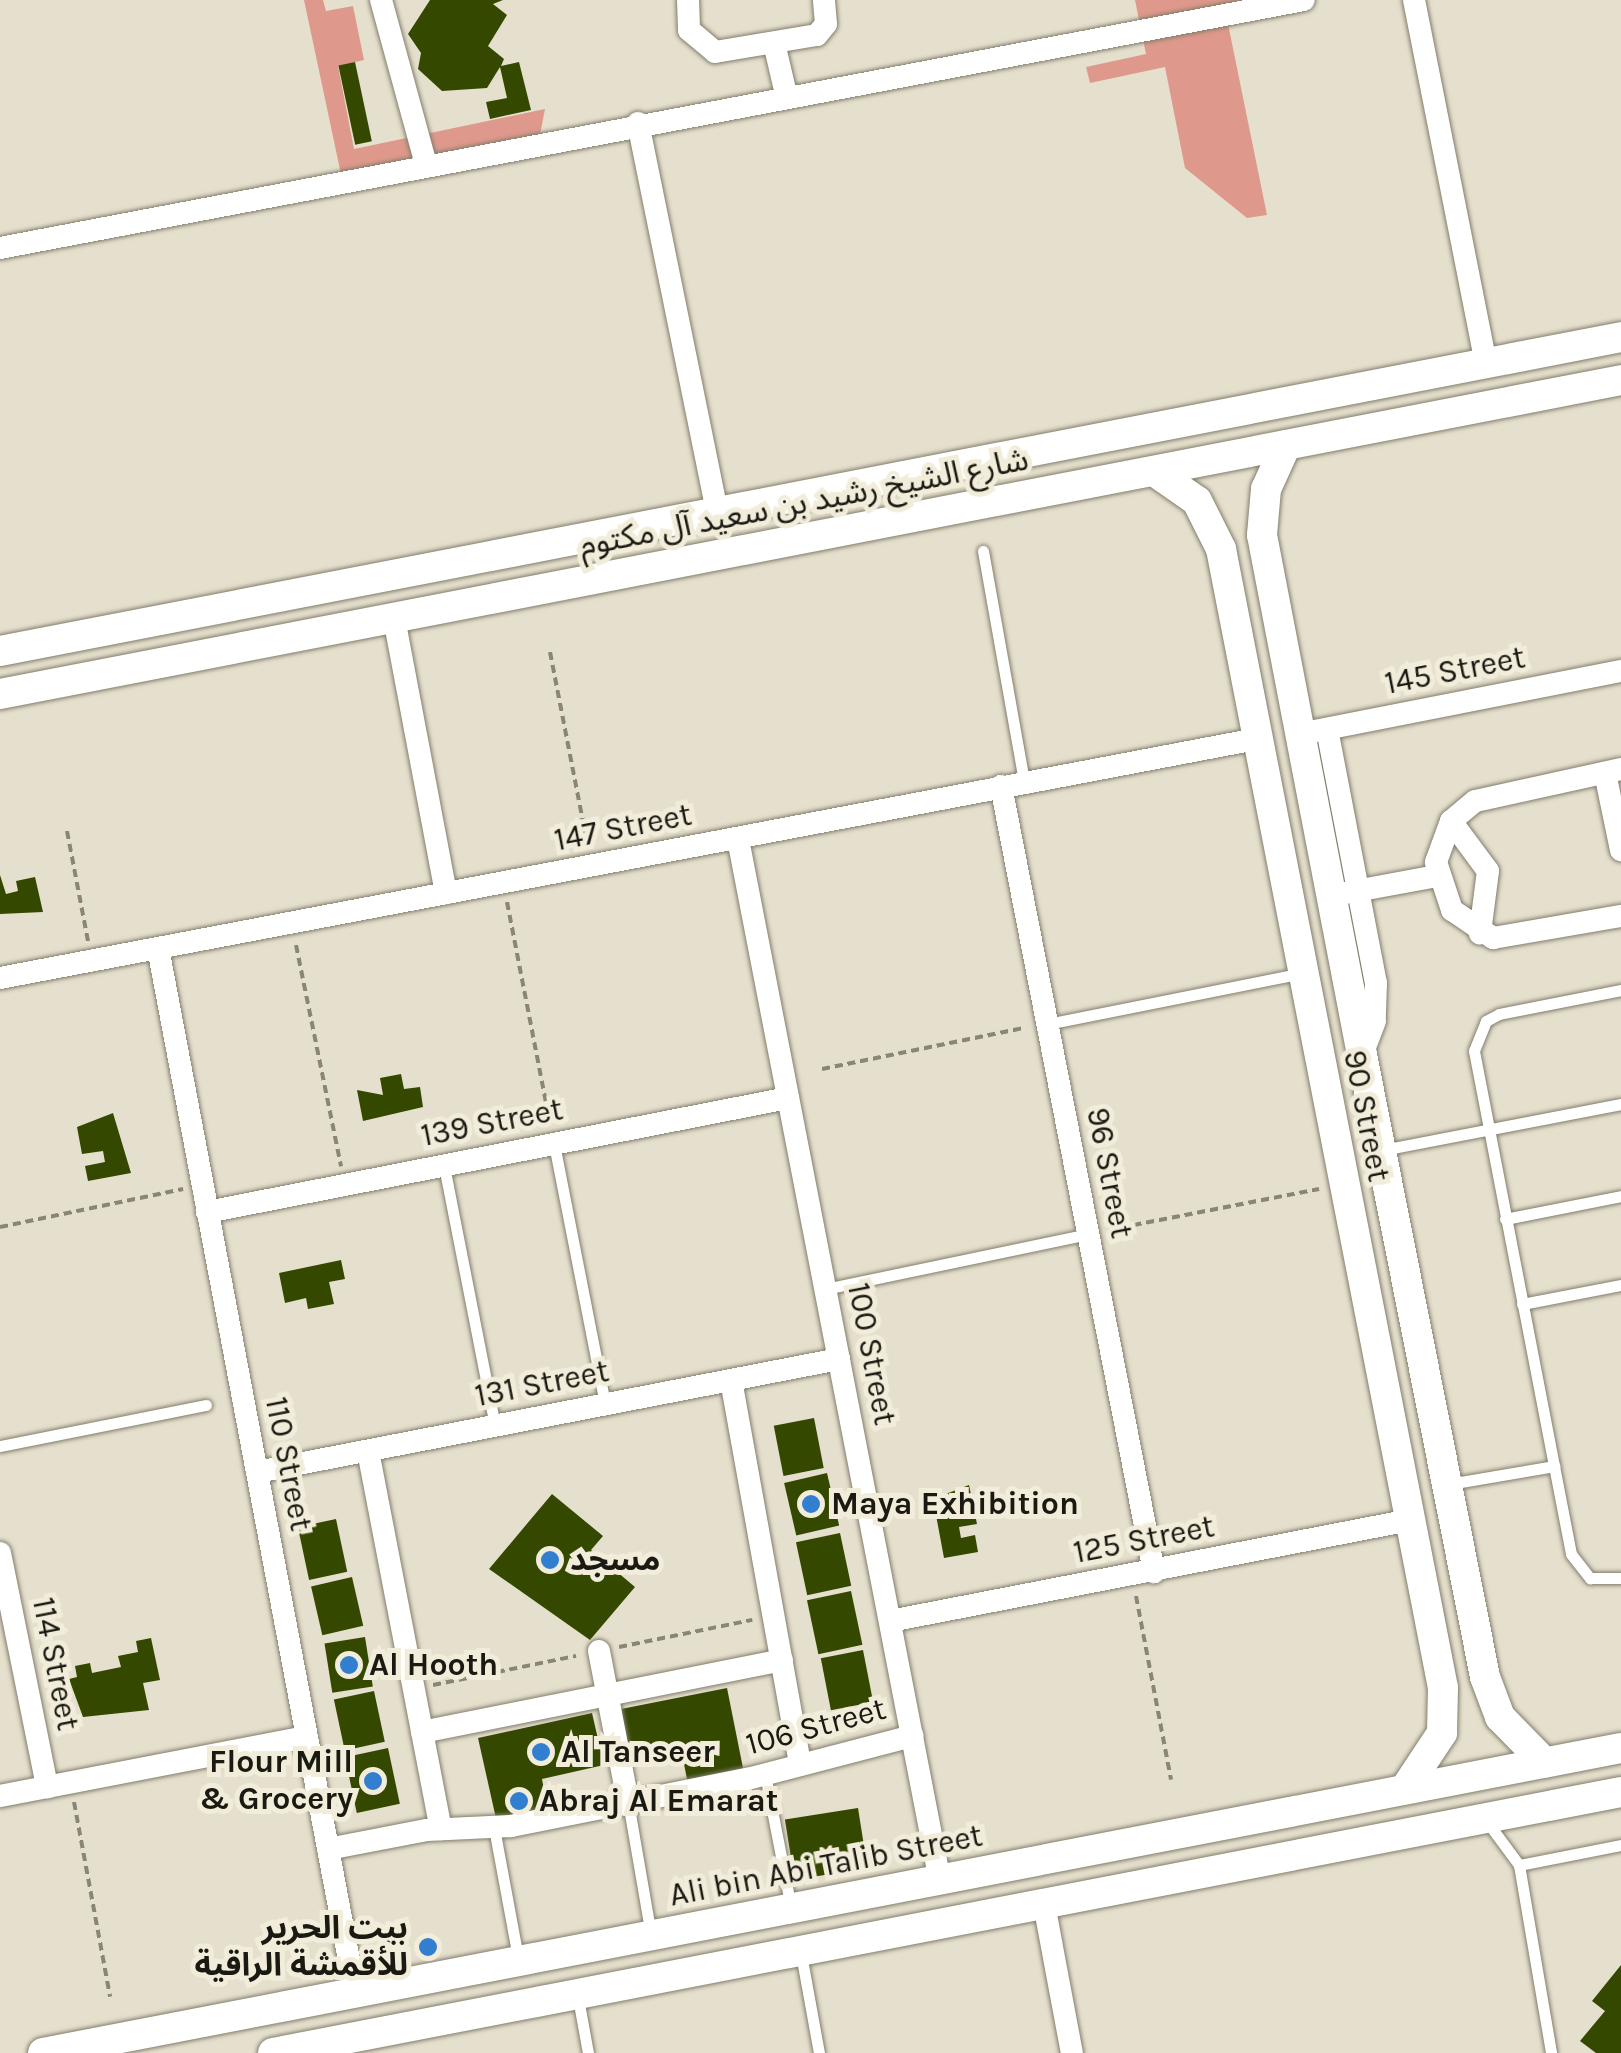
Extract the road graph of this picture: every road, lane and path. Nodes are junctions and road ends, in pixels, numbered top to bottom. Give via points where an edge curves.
1 (381, 0) edge
2 (688, 0) edge
3 (824, 0) edge
4 (1304, 0) edge
5 (1414, 0) edge
6 (1262, 4) edge
7 (774, 43) junction
8 (786, 94) junction
9 (638, 123) junction
10 (426, 164) junction
11 (0, 248) edge
12 (1621, 337) edge
13 (1547, 351) junction
14 (1486, 362) junction
15 (1621, 380) edge
16 (1556, 393) junction
17 (1286, 445) junction
18 (1154, 471) junction
19 (887, 478) junction
20 (844, 486) junction
21 (716, 512) junction
22 (894, 521) junction
23 (854, 529) junction
24 (983, 551) dead end
25 (394, 618) junction
26 (1279, 624) junction
27 (1236, 630) junction
28 (0, 651) edge
29 (550, 652) dead end
30 (1621, 672) edge
31 (0, 694) edge
32 (1314, 731) junction
33 (1257, 738) junction
34 (1613, 771) edge
35 (1012, 784) junction
36 (1451, 821) junction
37 (67, 831) dead end
38 (738, 839) junction
39 (1621, 850) edge
40 (592, 867) junction
41 (1436, 876) junction
42 (503, 883) junction
43 (446, 893) junction
44 (1345, 893) junction
45 (1621, 916) edge
46 (292, 924) junction
47 (1480, 933) junction
48 (158, 948) junction
49 (91, 960) junction
50 (1302, 973) junction
51 (0, 978) edge
52 (1621, 990) edge
53 (1047, 1024) junction
54 (1362, 1056) junction
55 (1321, 1064) junction
56 (822, 1068) dead end
57 (1369, 1086) junction
58 (788, 1098) junction
59 (1328, 1099) junction
60 (1621, 1104) edge
61 (1488, 1130) junction
62 (554, 1144) junction
63 (1382, 1150) junction
64 (444, 1166) junction
65 (1344, 1184) junction
66 (345, 1185) junction
67 (202, 1186) junction
68 (1621, 1196) edge
69 (208, 1212) junction
70 (1505, 1220) junction
71 (0, 1227) edge
72 (1088, 1234) junction
73 (1621, 1285) edge
74 (825, 1288) junction
75 (1522, 1304) junction
76 (839, 1359) junction
77 (731, 1380) junction
78 (206, 1405) dead end
79 (605, 1405) junction
80 (495, 1426) junction
81 (0, 1446) edge
82 (368, 1451) junction
83 (1554, 1466) junction
84 (257, 1472) junction
85 (1447, 1484) junction
86 (1410, 1520) junction
87 (0, 1553) edge
88 (1143, 1574) junction
89 (1621, 1578) edge
90 (1472, 1610) junction
91 (1429, 1617) junction
92 (890, 1622) junction
93 (598, 1652) dead end
94 (782, 1660) junction
95 (607, 1695) junction
96 (422, 1732) junction
97 (912, 1736) junction
98 (306, 1737) junction
99 (1621, 1748) edge
100 (1545, 1763) junction
101 (800, 1765) junction
102 (765, 1774) junction
103 (1172, 1780) dead end
104 (71, 1782) junction
105 (47, 1787) junction
106 (1405, 1790) junction
107 (1621, 1792) edge
108 (0, 1796) edge
109 (628, 1802) junction
110 (1480, 1819) junction
111 (494, 1828) junction
112 (440, 1829) junction
113 (1621, 1845) edge
114 (328, 1849) junction
115 (1519, 1865) junction
116 (940, 1880) junction
117 (1044, 1904) junction
118 (791, 1908) junction
119 (701, 1925) junction
120 (641, 1937) junction
121 (800, 1952) junction
122 (519, 1960) junction
123 (707, 1969) junction
124 (639, 1982) junction
125 (355, 1992) junction
126 (577, 1993) junction
127 (110, 1997) dead end
128 (353, 2045) edge
129 (43, 2053) edge
130 (272, 2053) edge
131 (588, 2053) edge
132 (819, 2053) edge
133 (1072, 2053) edge
134 (1551, 2053) edge

1 - 10 street
2 - 7 street via 689,30 704,48
3 - 7 street via 822,31
4 - 6 street
5 - 14 street
6 - 8 street
7 - 8 street
8 - 9 street
9 - 10 street
9 - 21 street
10 - 11 street
12 - 13 street, شارع الشيخ رشيد بن سعيد آل مكتوم
13 - 14 street, شارع الشيخ رشيد بن سعيد آل مكتوم
13 - 16 street via 1561,364
14 - 19 street, شارع الشيخ رشيد بن سعيد آل مكتوم
15 - 16 street, شارع الشيخ رشيد بن سعيد آل مكتوم
16 - 17 street, شارع الشيخ رشيد بن سعيد آل مكتوم
17 - 18 street, شارع الشيخ رشيد بن سعيد آل مكتوم
17 - 26 street, 90 Street via 1261,511
18 - 22 street, شارع الشيخ رشيد بن سعيد آل مكتوم
18 - 27 street, 90 Street via 1208,516
19 - 20 street, شارع الشيخ رشيد بن سعيد آل مكتوم
19 - 22 street via 878,508
20 - 21 street, شارع الشيخ رشيد بن سعيد آل مكتوم
20 - 23 street via 859,500
21 - 28 street, شارع الشيخ رشيد بن سعيد آل مكتوم
22 - 23 street, شارع الشيخ رشيد بن سعيد آل مكتوم
23 - 25 street, شارع الشيخ رشيد بن سعيد آل مكتوم
24 - 35 lane
25 - 31 street, شارع الشيخ رشيد بن سعيد آل مكتوم
25 - 43 street
26 - 27 street via 1254,608
26 - 32 street, 90 Street
27 - 33 street, 90 Street
29 - 40 path
30 - 32 street, 145 Street
32 - 44 street, 90 Street
33 - 35 street, 147 Street
33 - 50 street, 90 Street
34 - 36 street via 1475,800
34 - 39 street
35 - 38 street, 147 Street
35 - 53 street, 96 Street
36 - 41 street
36 - 47 street via 1488,871
37 - 49 path
38 - 40 street, 147 Street
38 - 58 street, 100 Street
40 - 42 street, 147 Street
41 - 44 street
41 - 47 street via 1452,910
42 - 43 street, 147 Street
42 - 62 path
43 - 46 street, 147 Street
44 - 54 street, 90 Street
45 - 47 street via 1507,939
46 - 48 street, 147 Street
46 - 66 path
48 - 49 street, 147 Street
48 - 67 street, 110 Street
49 - 51 street, 147 Street
50 - 53 lane
50 - 55 street, 90 Street
52 - 61 lane via 1486,1020 1474,1051
53 - 56 path
53 - 72 street, 96 Street
54 - 55 street via 1343,1069
54 - 57 street, 90 Street
55 - 59 street, 90 Street
57 - 59 street via 1344,1080
57 - 63 street, 90 Street
58 - 62 street, 139 Street
58 - 74 street, 100 Street
59 - 65 street, 90 Street
60 - 61 lane
61 - 63 lane
61 - 70 lane
62 - 64 street, 139 Street
62 - 79 lane
63 - 85 street, 90 Street
64 - 66 street, 139 Street
64 - 80 lane
65 - 72 path
65 - 86 street, 90 Street
66 - 69 street, 139 Street
67 - 69 street, 110 Street
67 - 71 path
68 - 70 lane
69 - 84 street, 110 Street
70 - 75 lane
72 - 74 lane
72 - 88 street, 96 Street
73 - 75 lane
74 - 76 street, 100 Street
75 - 83 lane
76 - 77 street, 131 Street
76 - 92 street, 100 Street
77 - 79 street, 131 Street
77 - 94 street
78 - 81 lane
79 - 80 street, 131 Street
80 - 82 street, 131 Street
82 - 84 street, 131 Street
82 - 96 street
83 - 85 lane
83 - 89 lane via 1578,1568 1590,1578
84 - 98 street, 110 Street
85 - 90 street, 90 Street
86 - 88 street, 125 Street
86 - 91 street, 90 Street
87 - 105 street, 114 Street
88 - 92 street, 125 Street
88 - 103 path
90 - 91 street via 1447,1624
90 - 100 street, 90 Street via 1500,1717
91 - 106 street, 90 Street via 1442,1733
92 - 97 street, 100 Street
93 - 95 street
94 - 95 street
94 - 101 street
95 - 96 street
95 - 109 street
96 - 112 street
97 - 101 street, 106 Street
97 - 116 street, 100 Street
98 - 104 street
98 - 114 street, 110 Street
99 - 100 street, Ali bin Abi Talib Street
100 - 106 street, Ali bin Abi Talib Street
101 - 102 street, 106 Street
102 - 109 street, 106 Street
102 - 118 lane
104 - 105 street
104 - 127 path
105 - 108 street
106 - 116 street, Ali bin Abi Talib Street
107 - 110 street
109 - 111 street, 106 Street
109 - 120 lane
110 - 115 lane via 1505,1837
110 - 117 street
111 - 112 street, 106 Street
111 - 122 lane
112 - 114 street, 106 Street
113 - 115 lane
114 - 125 street, 110 Street
115 - 134 lane
116 - 118 street, Ali bin Abi Talib Street
117 - 121 street
117 - 133 street
118 - 119 street, Ali bin Abi Talib Street
119 - 120 street, Ali bin Abi Talib Street
119 - 123 street via 695,1948
120 - 122 street, Ali bin Abi Talib Street
120 - 124 street
121 - 123 street
121 - 132 lane
122 - 125 street, Ali bin Abi Talib Street
123 - 124 street
124 - 126 street
125 - 129 street, Ali bin Abi Talib Street
126 - 128 street
126 - 131 lane
128 - 130 street

